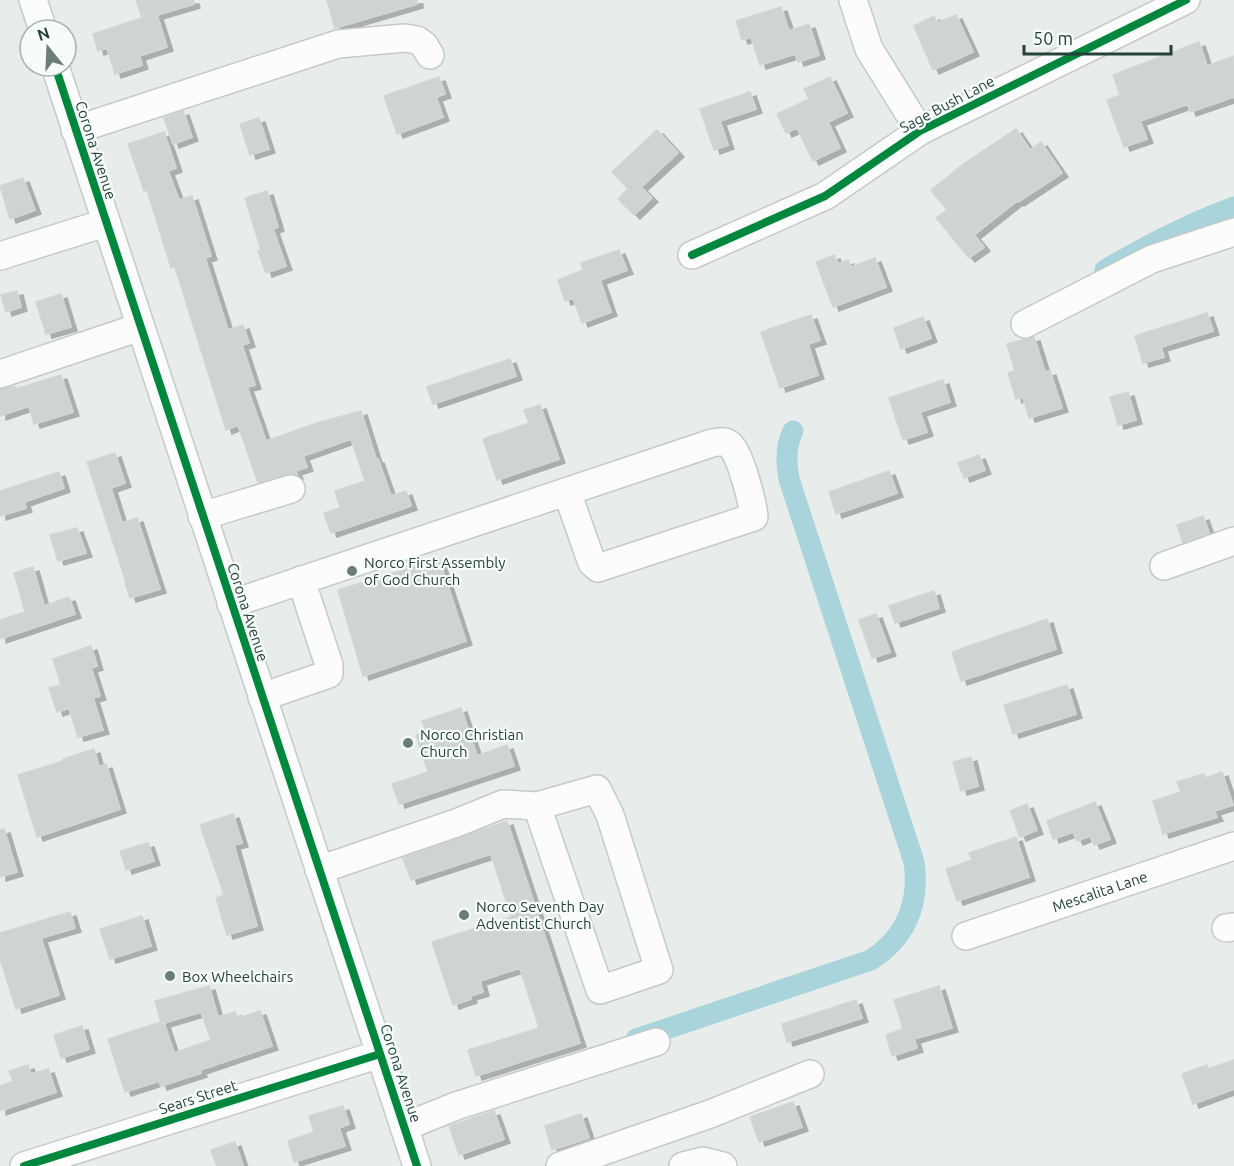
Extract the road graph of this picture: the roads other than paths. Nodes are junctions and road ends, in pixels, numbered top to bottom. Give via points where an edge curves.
1 (33, 0) edge
2 (853, 0) edge
3 (1186, 0) edge
4 (39, 18) edge
5 (430, 55) dead end
6 (59, 78) edge
7 (75, 130) junction
8 (920, 130) junction
9 (105, 223) junction
10 (1234, 232) edge
11 (692, 255) dead end
12 (0, 256) edge
13 (1025, 324) dead end
14 (140, 327) junction
15 (0, 374) edge
16 (291, 489) dead end
17 (567, 492) junction
18 (202, 516) junction
19 (1234, 541) edge
20 (1164, 566) dead end
21 (301, 580) junction
22 (231, 604) junction
23 (262, 697) junction
24 (537, 806) junction
25 (1234, 846) edge
26 (320, 870) junction
27 (966, 936) dead end
28 (656, 1042) dead end
29 (380, 1054) junction
30 (810, 1074) dead end
31 (404, 1127) junction
32 (575, 1164) edge
33 (24, 1166) edge
34 (417, 1166) edge
35 (683, 1166) edge
36 (723, 1166) edge

1 - 4 street
2 - 8 street via 869,49
3 - 8 street, Sage Bush Lane
5 - 7 street via 417,40 405,38 338,44
6 - 7 street, Corona Avenue
7 - 9 street, Corona Avenue
8 - 11 street, Sage Bush Lane via 825,196
9 - 12 street
9 - 14 street, Corona Avenue
10 - 13 street via 1152,259
14 - 15 street
14 - 18 street, Corona Avenue
16 - 18 street
17 - 17 street via 724,441 738,457 754,517 598,568 592,563
17 - 21 street
18 - 22 street, Corona Avenue
19 - 20 street
21 - 22 street
21 - 23 street via 329,674
22 - 23 street, Corona Avenue
23 - 26 street, Corona Avenue
24 - 24 street via 600,990 659,970 610,815 597,789
24 - 26 street via 503,804
25 - 27 street, Mescalita Lane
26 - 29 street, Corona Avenue
28 - 31 street via 456,1106
29 - 31 street, Corona Avenue
29 - 33 street, Sears Street
30 - 32 street
31 - 34 street, Corona Avenue
35 - 36 street via 703,1161

